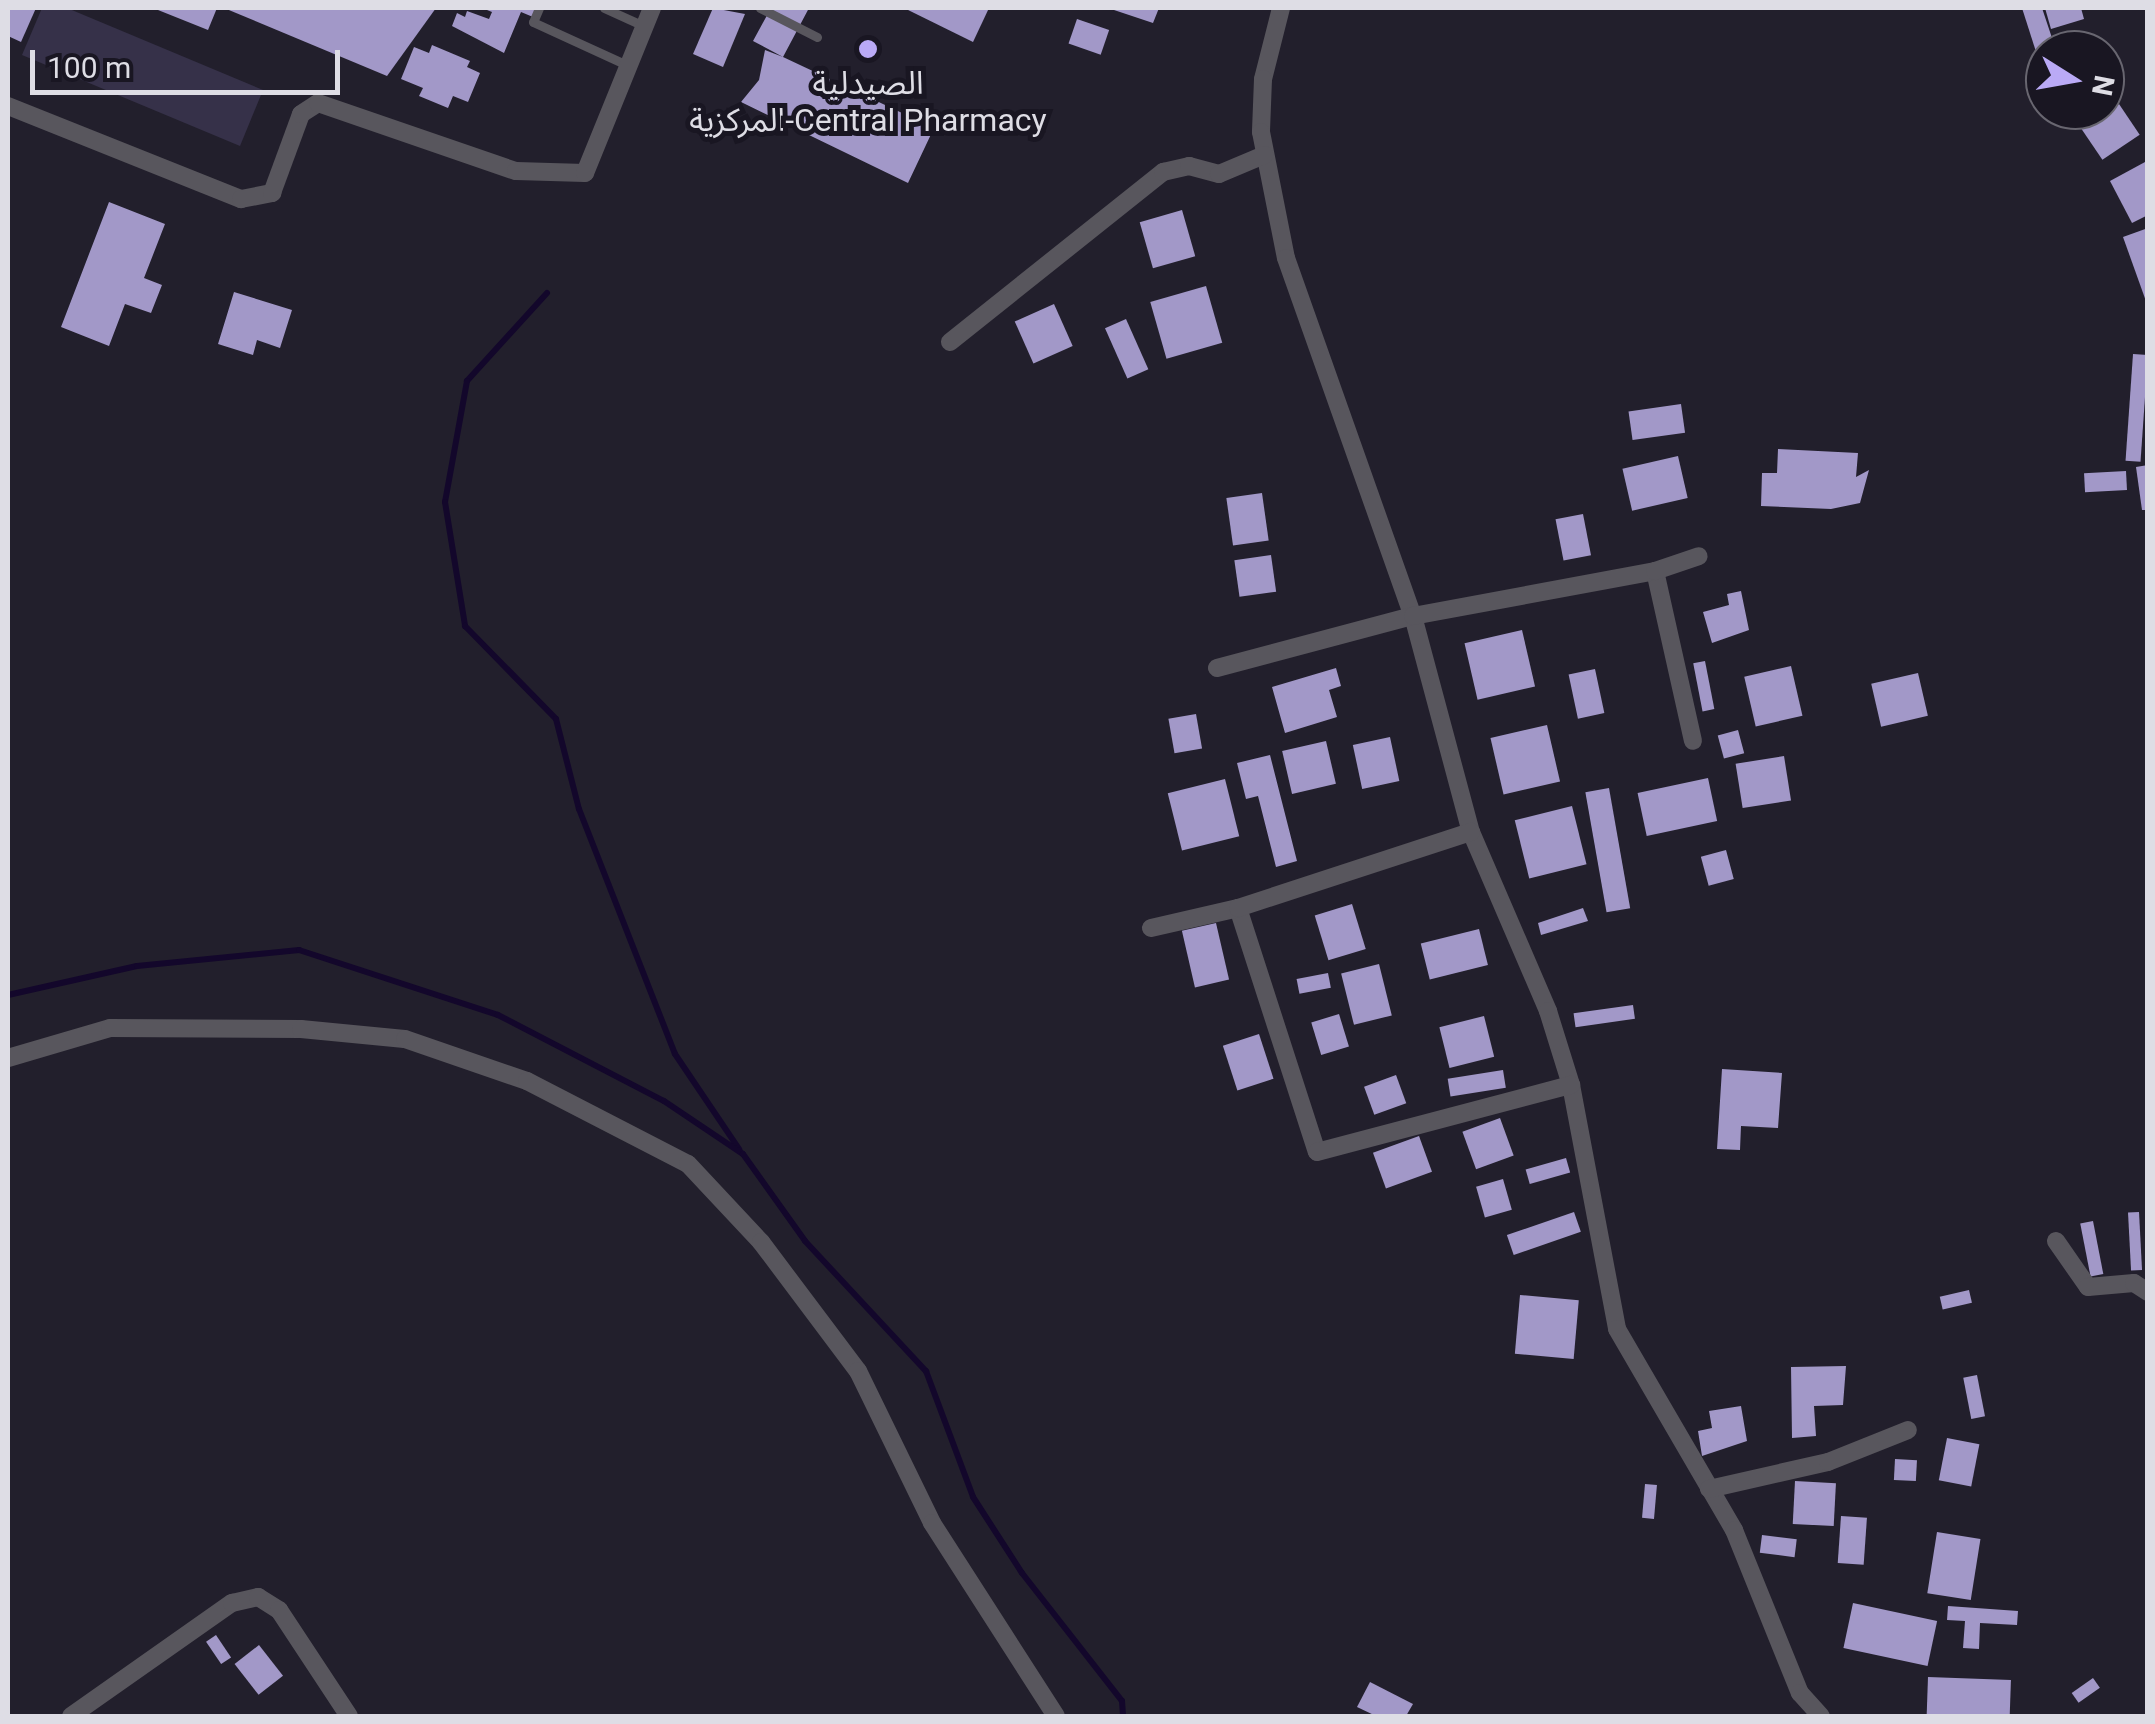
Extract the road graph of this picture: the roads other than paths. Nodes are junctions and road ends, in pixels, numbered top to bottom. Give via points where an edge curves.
1 (539, 8) edge
2 (604, 8) edge
3 (652, 8) edge
4 (760, 8) edge
5 (1282, 8) edge
6 (644, 26) junction
7 (817, 37) dead end
8 (629, 66) junction
9 (8, 106) edge
10 (1264, 155) junction
11 (950, 342) dead end
12 (1700, 556) dead end
13 (1655, 571) junction
14 (1412, 616) junction
15 (1217, 668) dead end
16 (1693, 741) dead end
17 (1470, 832) junction
18 (1238, 908) junction
19 (1151, 928) dead end
20 (8, 1058) edge
21 (1571, 1085) junction
22 (2056, 1241) dead end
23 (2148, 1292) edge
24 (1908, 1430) dead end
25 (1709, 1489) junction
26 (70, 1716) edge
27 (350, 1716) edge
28 (1056, 1716) edge
29 (1821, 1716) edge

1 - 8 lane via 533,22
2 - 6 lane
3 - 6 street
4 - 7 lane
5 - 10 street via 1263,79
6 - 8 street
8 - 9 street via 584,172 516,171 318,103 301,114 272,193 260,199 209,188
10 - 11 street via 1218,174 1189,166 1162,172
10 - 14 street via 1286,258
12 - 13 street
13 - 14 street
13 - 16 street
14 - 15 street
14 - 17 street
17 - 18 street
17 - 21 street via 1548,1011
18 - 19 street
18 - 21 street via 1317,1152
20 - 28 street via 110,1028 301,1029 405,1039 527,1082 688,1164 761,1242 858,1371 932,1524
21 - 25 street via 1617,1328
22 - 23 street via 2088,1287 2134,1283
24 - 25 street via 1828,1462
25 - 29 street via 1734,1530 1800,1693
26 - 27 street via 232,1604 258,1598 279,1610

